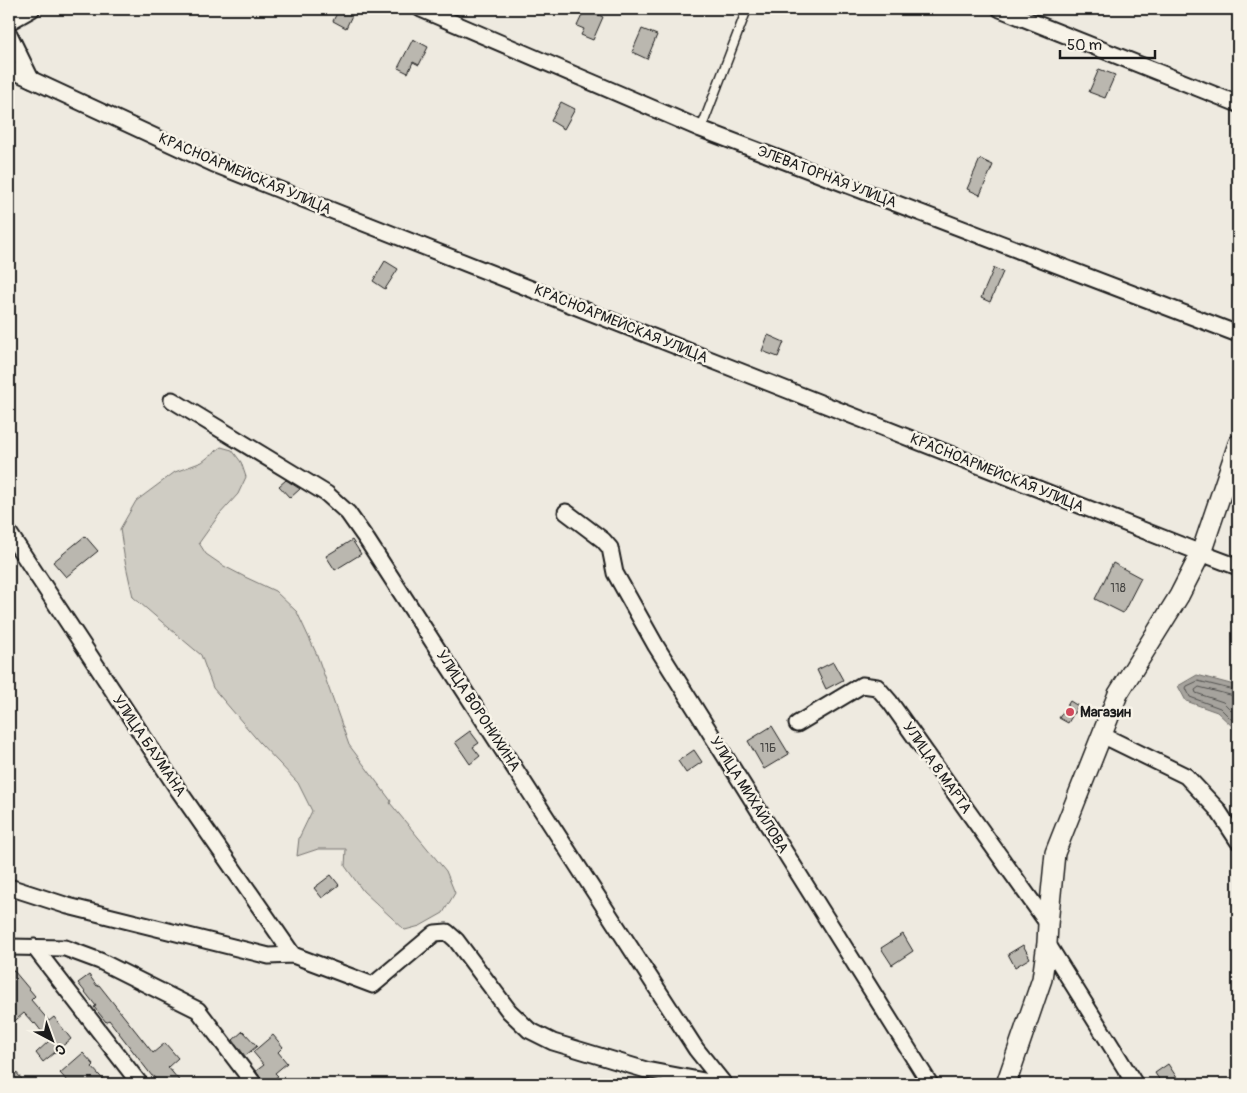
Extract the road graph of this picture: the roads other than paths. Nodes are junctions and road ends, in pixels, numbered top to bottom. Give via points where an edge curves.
1 (32, 9) edge
2 (422, 9) edge
3 (747, 9) edge
4 (1000, 9) edge
5 (9, 22) edge
6 (9, 34) edge
7 (9, 69) edge
8 (31, 79) junction
9 (1238, 104) edge
10 (701, 129) junction
11 (1238, 334) edge
12 (172, 400) dead end
13 (1238, 444) edge
14 (566, 512) dead end
15 (9, 534) edge
16 (1201, 553) junction
17 (1238, 566) edge
18 (797, 724) dead end
19 (1102, 735) junction
20 (1238, 841) edge
21 (9, 886) edge
22 (1048, 924) junction
23 (1048, 943) junction
24 (9, 947) edge
25 (34, 947) junction
26 (293, 955) junction
27 (140, 1084) edge
28 (254, 1084) edge
29 (722, 1084) edge
30 (930, 1084) edge
31 (1006, 1084) edge
32 (1135, 1084) edge

1 - 5 street
2 - 10 street, ЭЛЕВАТОРНАЯ УЛИЦА
3 - 10 lane
4 - 9 street
6 - 8 street
7 - 8 street, КРАСНОАРМЕЙСКАЯ УЛИЦА
8 - 16 street, КРАСНОАРМЕЙСКАЯ УЛИЦА via 214,164
10 - 11 street, ЭЛЕВАТОРНАЯ УЛИЦА
12 - 29 street, УЛИЦА ВОРОНИХИНА via 327,494 348,513 696,1049
13 - 16 street
14 - 30 street, УЛИЦА МИХАЙЛОВА via 610,548 614,573 656,646
15 - 26 street, УЛИЦА БАУМАНА via 179,791
16 - 17 street, КРАСНОАРМЕЙСКАЯ УЛИЦА
16 - 19 street via 1179,596 1118,694
18 - 22 street, УЛИЦА 8 МАРТА via 862,685 877,687
19 - 20 street via 1186,776 1218,810
19 - 22 street via 1055,853
21 - 26 street via 68,906 269,956
22 - 23 street
23 - 31 street via 1042,979
23 - 32 street
24 - 25 street
25 - 27 street
25 - 28 street via 65,948 100,961 198,1010
26 - 29 street via 373,985 435,932 447,932 509,1011 529,1030 553,1042 646,1070

